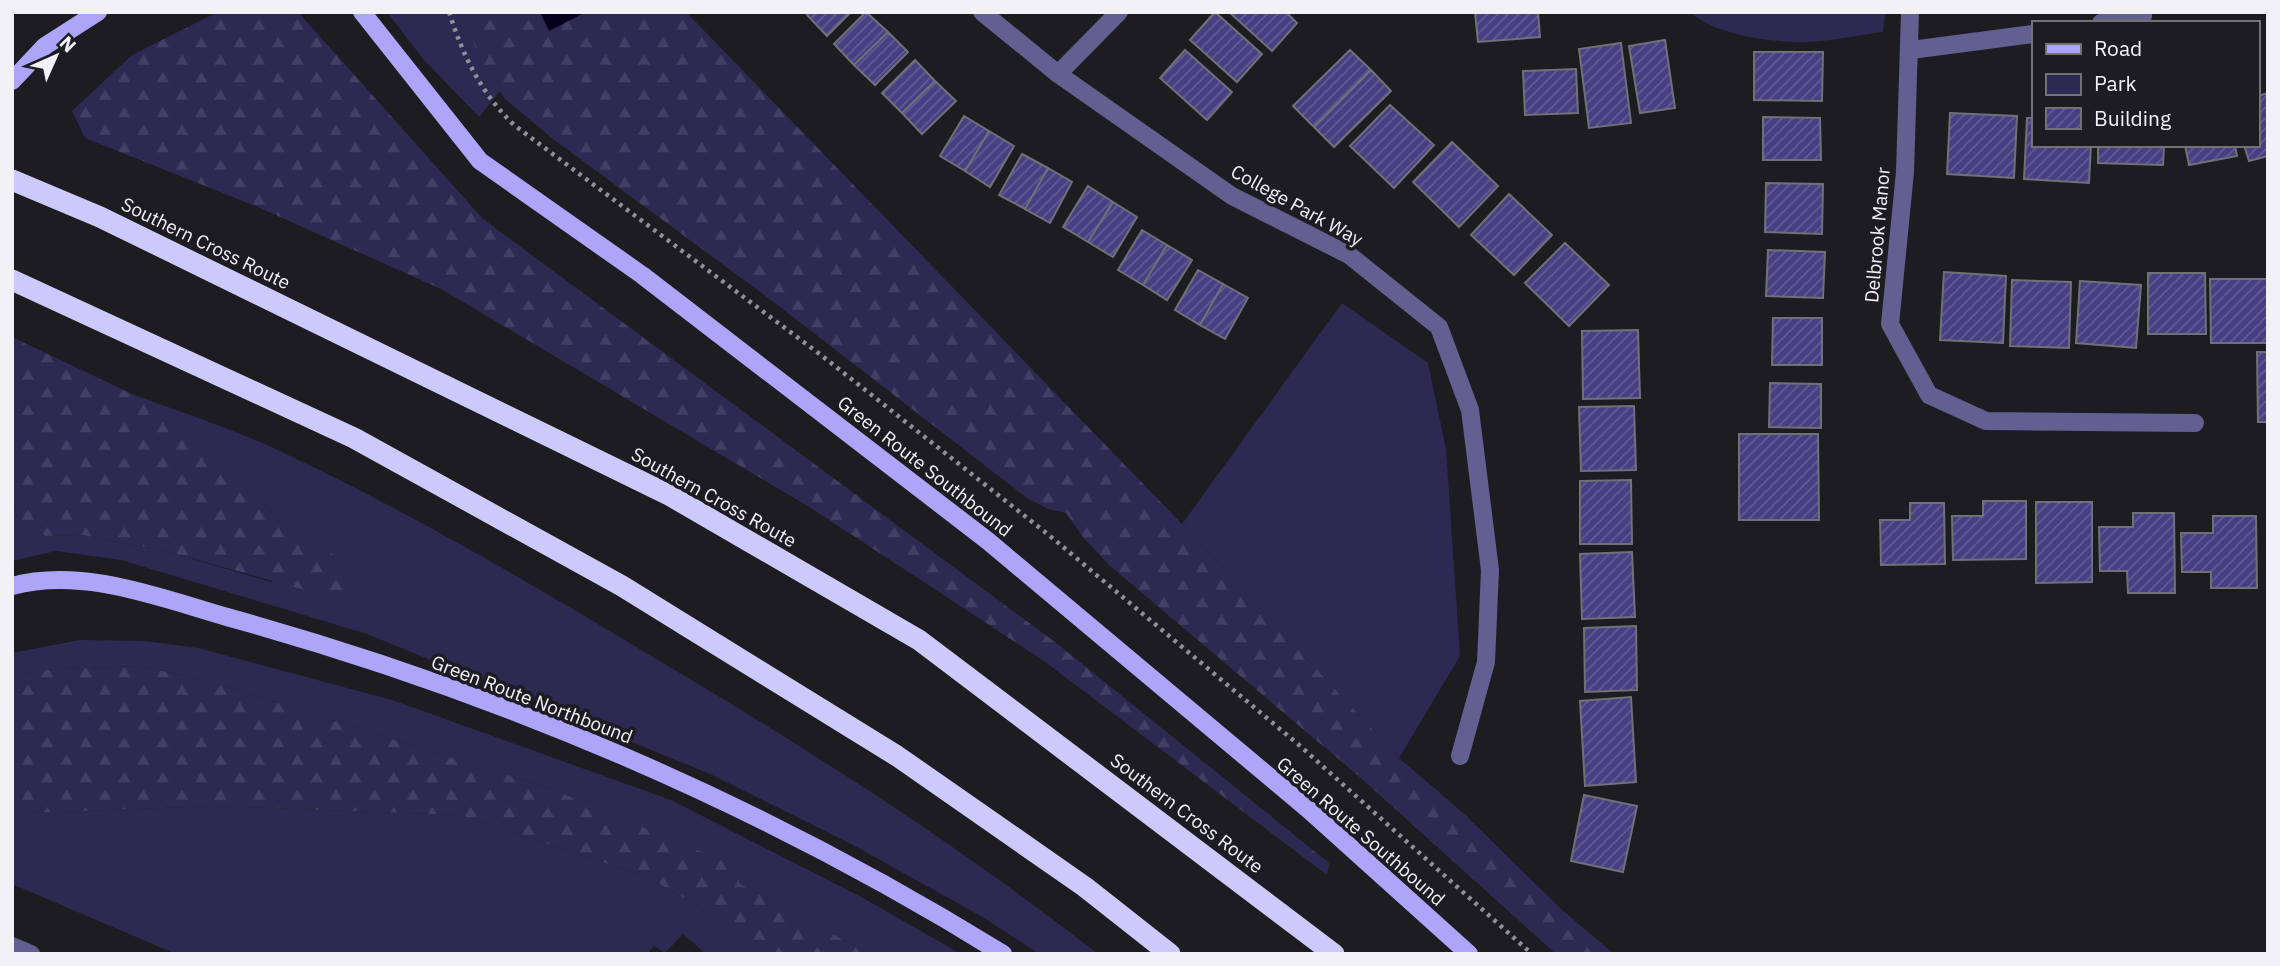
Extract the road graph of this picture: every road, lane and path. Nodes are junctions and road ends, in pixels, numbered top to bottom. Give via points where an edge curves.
1 (97, 12) edge
2 (110, 12) edge
3 (362, 12) edge
4 (449, 12) edge
5 (982, 12) edge
6 (1119, 12) edge
7 (1910, 12) edge
8 (2143, 16) dead end
9 (2113, 21) edge
10 (2032, 34) edge
11 (1911, 51) junction
12 (1058, 74) junction
13 (12, 81) edge
14 (12, 180) edge
15 (12, 280) edge
16 (2195, 423) dead end
17 (12, 586) edge
18 (1460, 756) dead end
19 (12, 946) edge
20 (31, 954) edge
21 (1003, 954) edge
22 (1170, 954) edge
23 (1335, 954) edge
24 (1469, 954) edge
25 (1532, 954) edge

1 - 2 main road
1 - 13 main road via 45,46
3 - 24 main road, Green Route Southbound via 480,161 642,275 988,541 1309,810
4 - 25 path via 474,76 514,124 821,355 1029,519 1299,745
5 - 12 street, College Park Way
6 - 12 street
7 - 11 street, Delbrook Manor
8 - 9 street
10 - 11 street
11 - 16 street, Delbrook Manor via 1890,324 1930,394 1986,421
12 - 18 street, College Park Way via 1232,196 1349,255 1438,327 1471,410 1490,570 1486,662
14 - 23 highway, Southern Cross Route via 100,217 669,495 919,640
15 - 22 highway via 354,438 622,586 897,756 1085,887
17 - 21 main road, Green Route Northbound via 67,580 110,585 290,634 540,722 673,777 825,852
19 - 20 street

